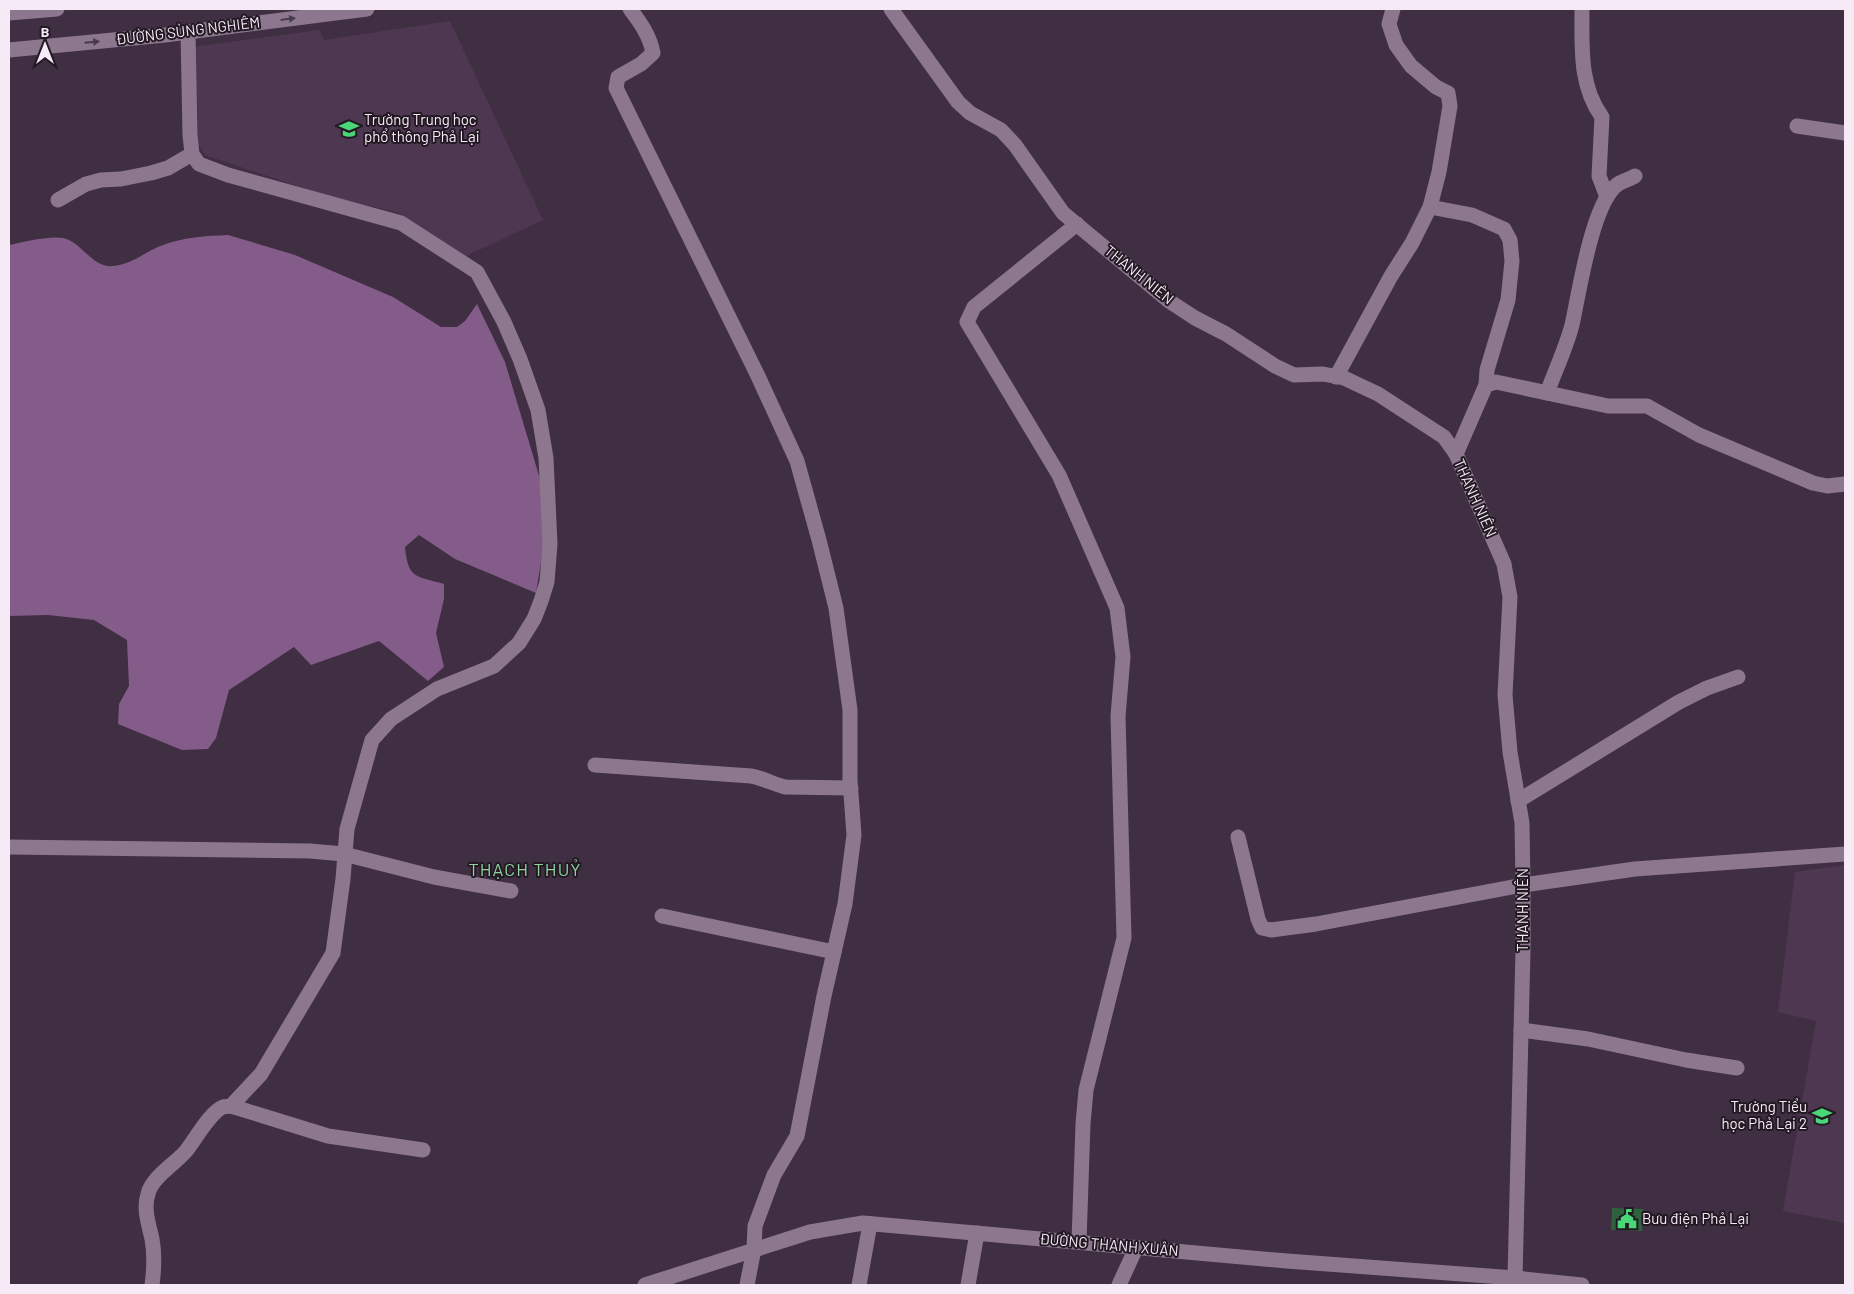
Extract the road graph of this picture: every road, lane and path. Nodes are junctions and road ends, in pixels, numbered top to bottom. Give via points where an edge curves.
1 (57, 9) edge
2 (367, 9) edge
3 (630, 9) edge
4 (891, 9) edge
5 (1393, 9) edge
6 (1582, 9) edge
7 (9, 13) edge
8 (188, 32) junction
9 (9, 50) edge
10 (1797, 126) dead end
11 (1845, 133) edge
12 (192, 154) junction
13 (1635, 176) dead end
14 (1607, 197) junction
15 (58, 200) dead end
16 (1430, 207) junction
17 (1076, 224) junction
18 (1336, 377) junction
19 (1486, 385) junction
20 (1547, 393) junction
21 (1456, 454) junction
22 (1845, 484) edge
23 (1738, 677) dead end
24 (595, 765) dead end
25 (851, 788) junction
26 (1518, 801) junction
27 (1238, 837) dead end
28 (9, 847) edge
29 (344, 854) junction
30 (1845, 854) edge
31 (1523, 885) junction
32 (511, 891) dead end
33 (662, 916) dead end
34 (834, 952) junction
35 (1521, 1030) junction
36 (1737, 1068) dead end
37 (231, 1106) junction
38 (423, 1150) dead end
39 (870, 1224) junction
40 (977, 1233) junction
41 (1079, 1242) junction
42 (1136, 1248) junction
43 (754, 1250) junction
44 (1514, 1278) junction
45 (1480, 1281) edge
46 (152, 1285) edge
47 (644, 1285) edge
48 (747, 1285) edge
49 (859, 1285) edge
50 (968, 1285) edge
51 (1119, 1285) edge
52 (1582, 1285) edge

1 - 7 street
8 -> 2 street, ĐƯỜNG SÙNG NGHIÊM
3 - 25 street via 651,43 652,53 641,64 618,77 616,88 757,374 800,470 820,540 836,608 850,710
4 - 17 street, THANH NIÊN via 958,102 970,113 1001,130 1063,213
5 - 16 street via 1389,24 1396,45 1411,66 1448,93 1450,106
6 - 14 street via 1582,65 1594,106 1602,117 1599,176
9 -> 8 street, ĐƯỜNG SÙNG NGHIÊM
8 - 12 street
10 - 11 street
12 - 15 street via 151,174 86,184
12 - 29 street via 199,164 228,175 401,223 477,272 504,322 538,410 546,458 550,544 547,582 534,620 519,643 494,666 437,689 391,719 372,740 347,829
13 - 14 street via 1617,184
14 - 20 street via 1583,265 1571,326
16 - 18 street
16 - 19 street via 1472,215 1504,229 1510,240 1512,261 1508,300 1487,370
17 - 18 street, THANH NIÊN via 1169,301 1275,366 1294,375
17 - 41 street via 974,307 967,322 1059,475 1117,608 1123,657 1118,716 1124,938 1086,1090
18 - 21 street, THANH NIÊN via 1378,394 1444,437
19 - 20 street via 1496,382
19 - 21 street
20 - 22 street via 1608,406 1647,406 1699,435 1813,483 1827,486
21 - 26 street, THANH NIÊN via 1504,564 1510,597 1505,695
23 - 26 street via 1679,702
24 - 25 street via 761,777 785,787
25 - 34 street via 854,835 845,904
26 - 31 street, THANH NIÊN via 1522,823
27 - 31 street via 1258,919 1262,928 1271,930
28 - 29 street
29 - 32 street via 434,877
29 - 37 street via 333,953 261,1074
30 - 31 street via 1635,869
31 - 35 street, THANH NIÊN
33 - 34 street
34 - 43 street via 797,1136 774,1175 755,1226
35 - 36 street via 1588,1039
35 - 44 street, THANH NIÊN
37 - 38 street via 328,1136
37 - 46 street via 223,1107 214,1114 148,1193 146,1218 152,1240
39 - 40 street, ĐƯỜNG THANH XUÂN
39 - 43 street, ĐƯỜNG THANH XUÂN via 810,1232
39 - 49 street
40 - 41 street, ĐƯỜNG THANH XUÂN
40 - 50 street
41 - 42 street, ĐƯỜNG THANH XUÂN
42 - 45 street, ĐƯỜNG THANH XUÂN
42 - 51 street
43 - 47 street, ĐƯỜNG THANH XUÂN
43 - 48 street
44 - 45 street, ĐƯỜNG THANH XUÂN
44 - 52 street, ĐƯỜNG THANH XUÂN

